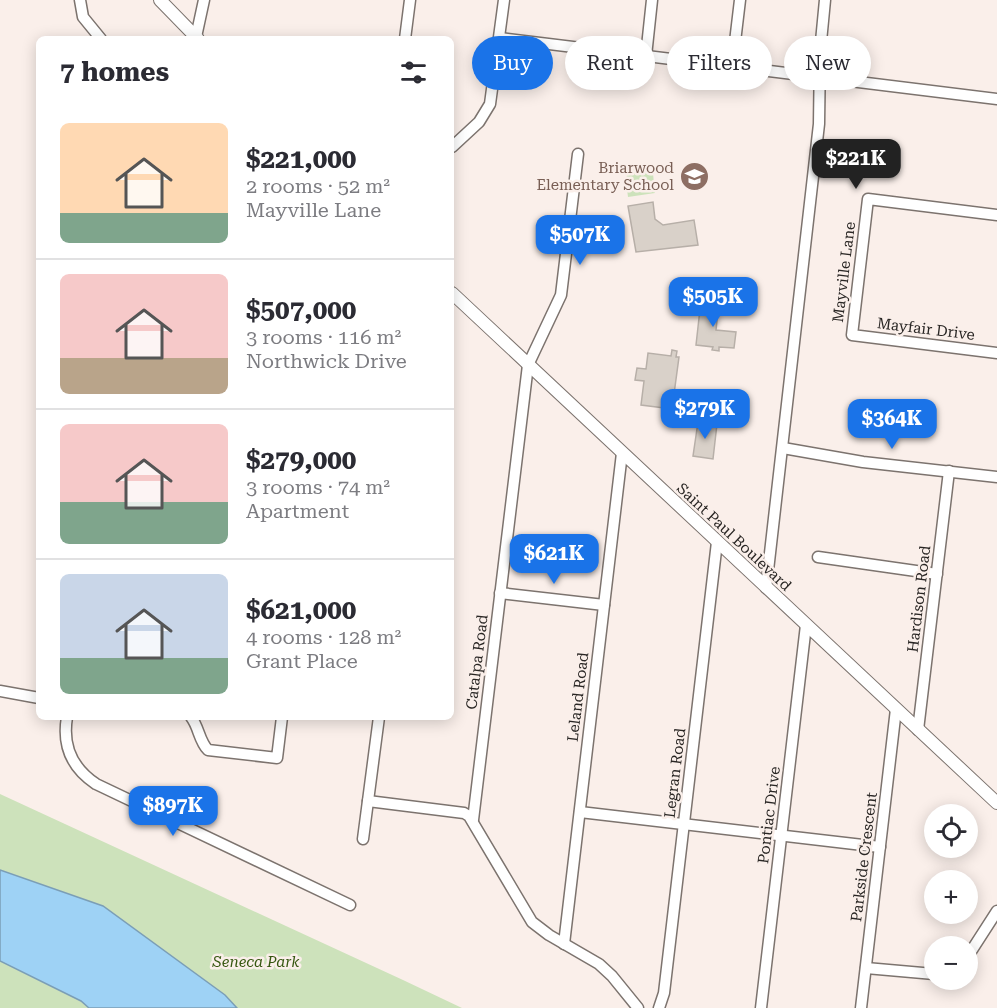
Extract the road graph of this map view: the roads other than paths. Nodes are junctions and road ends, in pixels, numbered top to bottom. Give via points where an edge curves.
1 (80, 0) edge
2 (160, 0) edge
3 (204, 0) edge
4 (410, 0) edge
5 (504, 0) edge
6 (652, 0) edge
7 (740, 0) edge
8 (825, 0) edge
9 (99, 36) edge
10 (195, 36) edge
11 (197, 36) edge
12 (405, 36) edge
13 (500, 36) edge
14 (648, 36) edge
15 (736, 36) edge
16 (821, 36) edge
17 (871, 84) edge
18 (492, 90) edge
19 (820, 90) edge
20 (997, 99) edge
21 (454, 133) edge
22 (460, 139) junction
23 (454, 145) edge
24 (578, 154) dead end
25 (997, 215) edge
26 (454, 295) edge
27 (852, 335) joint
28 (997, 353) edge
29 (528, 365) junction
30 (783, 448) junction
31 (622, 453) junction
32 (949, 471) junction
33 (997, 477) edge
34 (717, 542) junction
35 (818, 557) dead end
36 (937, 573) junction
37 (766, 588) junction
38 (500, 593) junction
39 (604, 605) junction
40 (806, 625) junction
41 (0, 691) edge
42 (36, 697) edge
43 (896, 709) junction
44 (67, 720) edge
45 (194, 720) edge
46 (282, 720) edge
47 (379, 720) edge
48 (918, 730) junction
49 (368, 801) junction
50 (997, 803) edge
51 (580, 812) junction
52 (473, 820) junction
53 (684, 824) junction
54 (782, 835) junction
55 (363, 839) dead end
56 (880, 847) junction
57 (350, 905) dead end
58 (997, 911) edge
59 (978, 940) edge
60 (564, 944) junction
61 (866, 968) junction
62 (924, 973) edge
63 (638, 1008) edge
64 (660, 1008) edge
65 (761, 1008) edge
66 (861, 1008) edge

1 - 9 street via 83,17
2 - 10 main road
3 - 11 street
4 - 12 street
5 - 13 street
6 - 14 street
7 - 15 street
8 - 16 street
17 - 20 street
18 - 22 street via 490,104 479,122
19 - 30 street
21 - 22 street
22 - 23 street
24 - 29 street, Catalpa Road via 561,295
25 - 27 street, Mayville Lane via 868,199
26 - 29 main road, Saint Paul Boulevard
27 - 28 street, Mayfair Drive
29 - 31 main road, Saint Paul Boulevard
29 - 38 street, Catalpa Road
30 - 32 street
30 - 37 street
31 - 34 main road, Saint Paul Boulevard
31 - 39 street, Leland Road
32 - 33 street
32 - 36 street, Hardison Road
34 - 37 main road, Saint Paul Boulevard
34 - 53 street, Legran Road
35 - 36 street
36 - 48 street, Hardison Road
37 - 40 main road, Saint Paul Boulevard
38 - 39 street
38 - 52 street, Catalpa Road
39 - 51 street, Leland Road
40 - 43 main road, Saint Paul Boulevard
40 - 54 street, Pontiac Drive
41 - 42 street
43 - 48 main road, Saint Paul Boulevard
43 - 56 street, Parkside Crescent
44 - 57 street via 69,754 80,772 96,784
45 - 46 street via 208,750 277,758
47 - 49 street
48 - 50 main road, Saint Paul Boulevard
49 - 52 street via 464,813
49 - 55 street
51 - 53 street
51 - 60 street, Leland Road
52 - 60 street via 526,914 540,929
53 - 54 street
53 - 64 street, Legran Road
54 - 56 street
54 - 65 street, Pontiac Drive
56 - 61 street, Parkside Crescent
58 - 59 street
60 - 63 street via 599,964
61 - 62 street
61 - 66 street, Parkside Crescent

